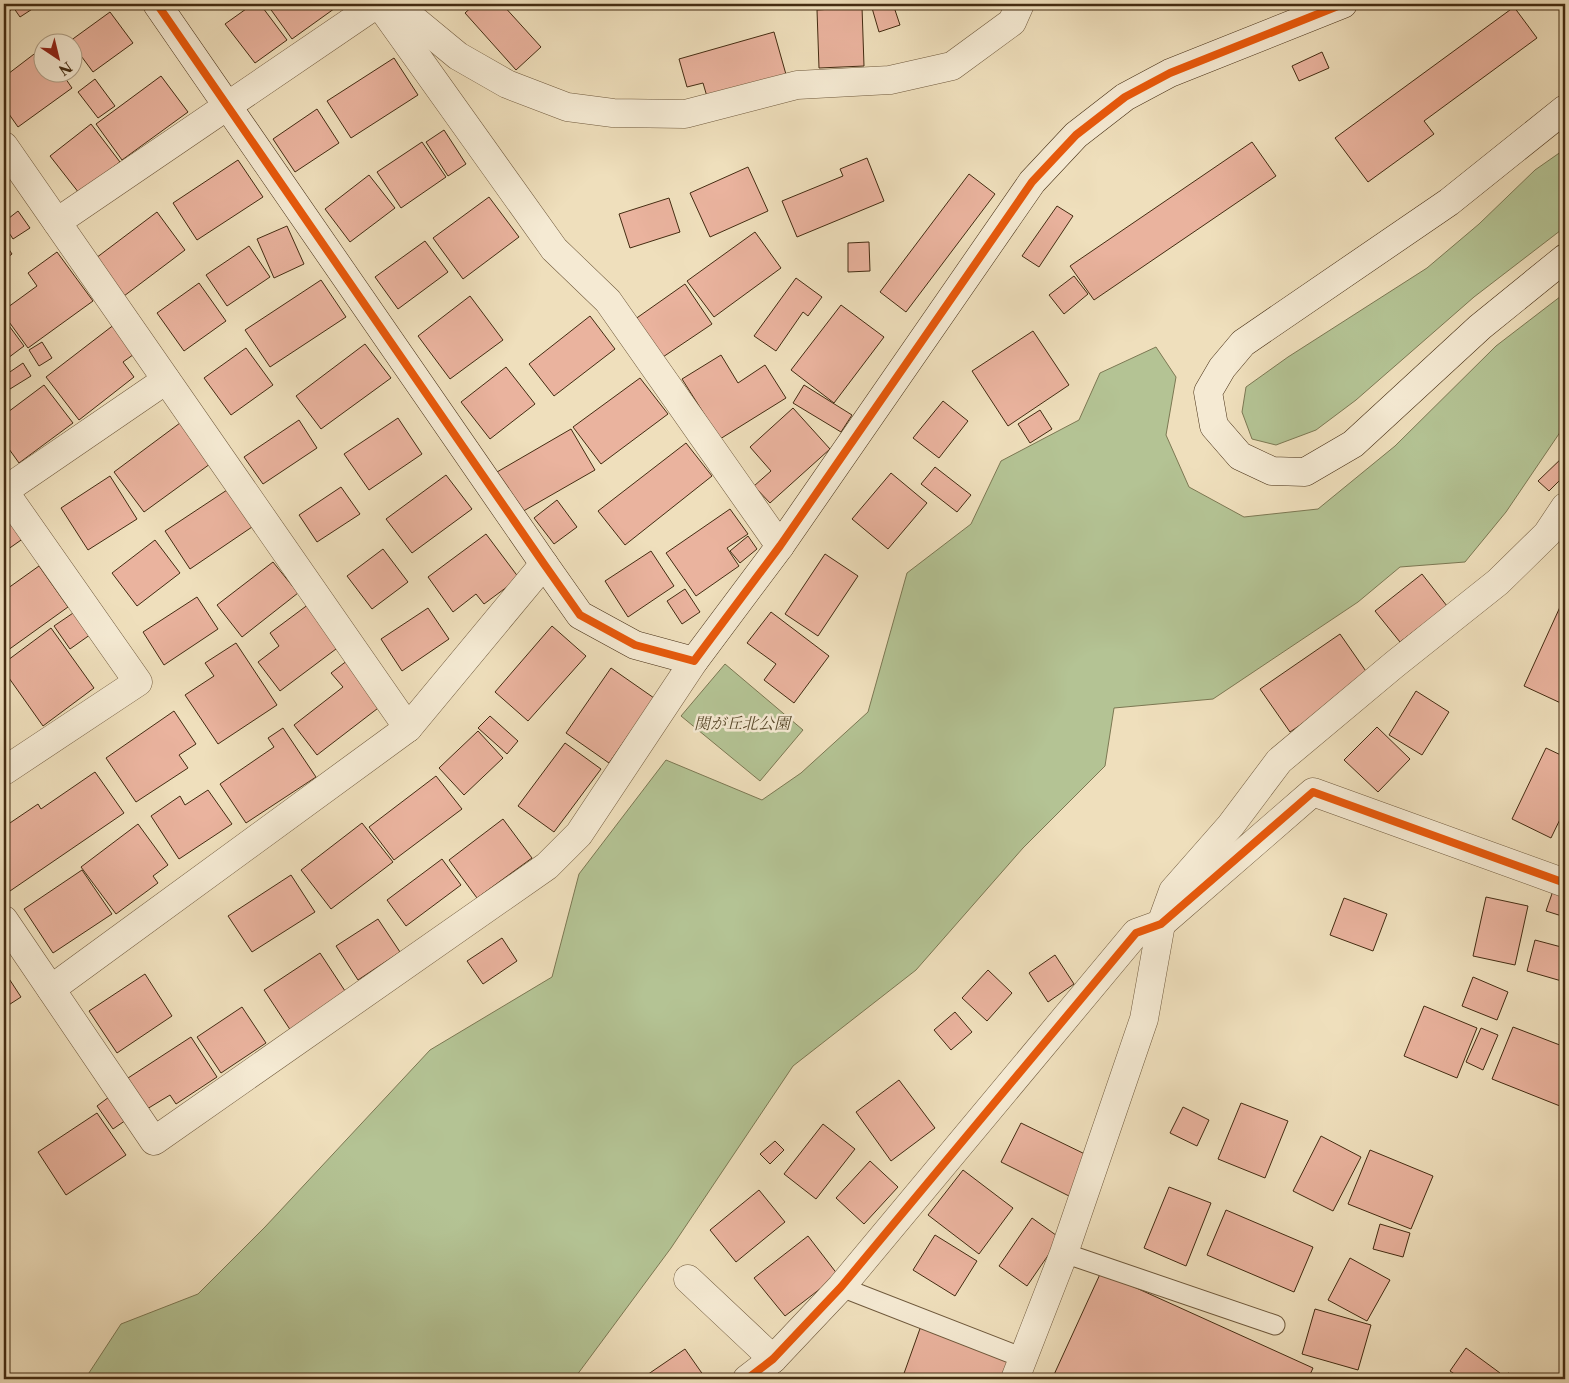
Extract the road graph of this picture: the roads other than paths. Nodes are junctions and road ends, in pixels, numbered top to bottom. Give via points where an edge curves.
1 (157, 4) edge
2 (378, 4) edge
3 (395, 4) edge
4 (1020, 4) edge
5 (1343, 4) edge
6 (228, 106) junction
7 (1565, 109) edge
8 (4, 146) edge
9 (57, 222) junction
10 (1565, 258) edge
11 (166, 380) junction
12 (4, 491) edge
13 (1565, 507) edge
14 (780, 546) junction
15 (544, 564) junction
16 (694, 661) junction
17 (408, 728) junction
18 (4, 771) edge
19 (1565, 883) edge
20 (4, 920) edge
21 (1161, 924) junction
22 (51, 989) junction
23 (1064, 1253) junction
24 (688, 1279) dead end
25 (841, 1286) junction
26 (1275, 1325) dead end
27 (773, 1358) junction
28 (1019, 1369) edge
29 (747, 1379) edge

1 - 6 street
2 - 6 street
2 - 14 street via 554,249 608,301
3 - 4 street via 458,56 507,84 567,107 613,113 685,114 797,85 890,80 952,66 1012,22
5 - 14 street via 1170,73 1125,97 1076,135 1032,182
6 - 9 street
6 - 15 street
7 - 10 street via 1449,202 1243,343 1222,368 1208,392 1214,426 1240,456 1272,472 1305,472 1353,444 1480,327
8 - 9 street
9 - 11 street
11 - 12 street
11 - 17 street
12 - 18 street via 138,682
13 - 21 street via 1547,534 1498,582 1279,761 1230,825 1173,890
14 - 16 street
15 - 16 street via 580,615 635,645
15 - 17 street
16 - 22 street via 579,834 547,866 154,1141
17 - 22 street
19 - 21 street via 1313,792
20 - 22 street
21 - 23 street via 1144,1019
21 - 25 street via 1136,933
23 - 26 lane
23 - 28 street
24 - 27 street
25 - 27 street
25 - 28 lane
27 - 29 street

